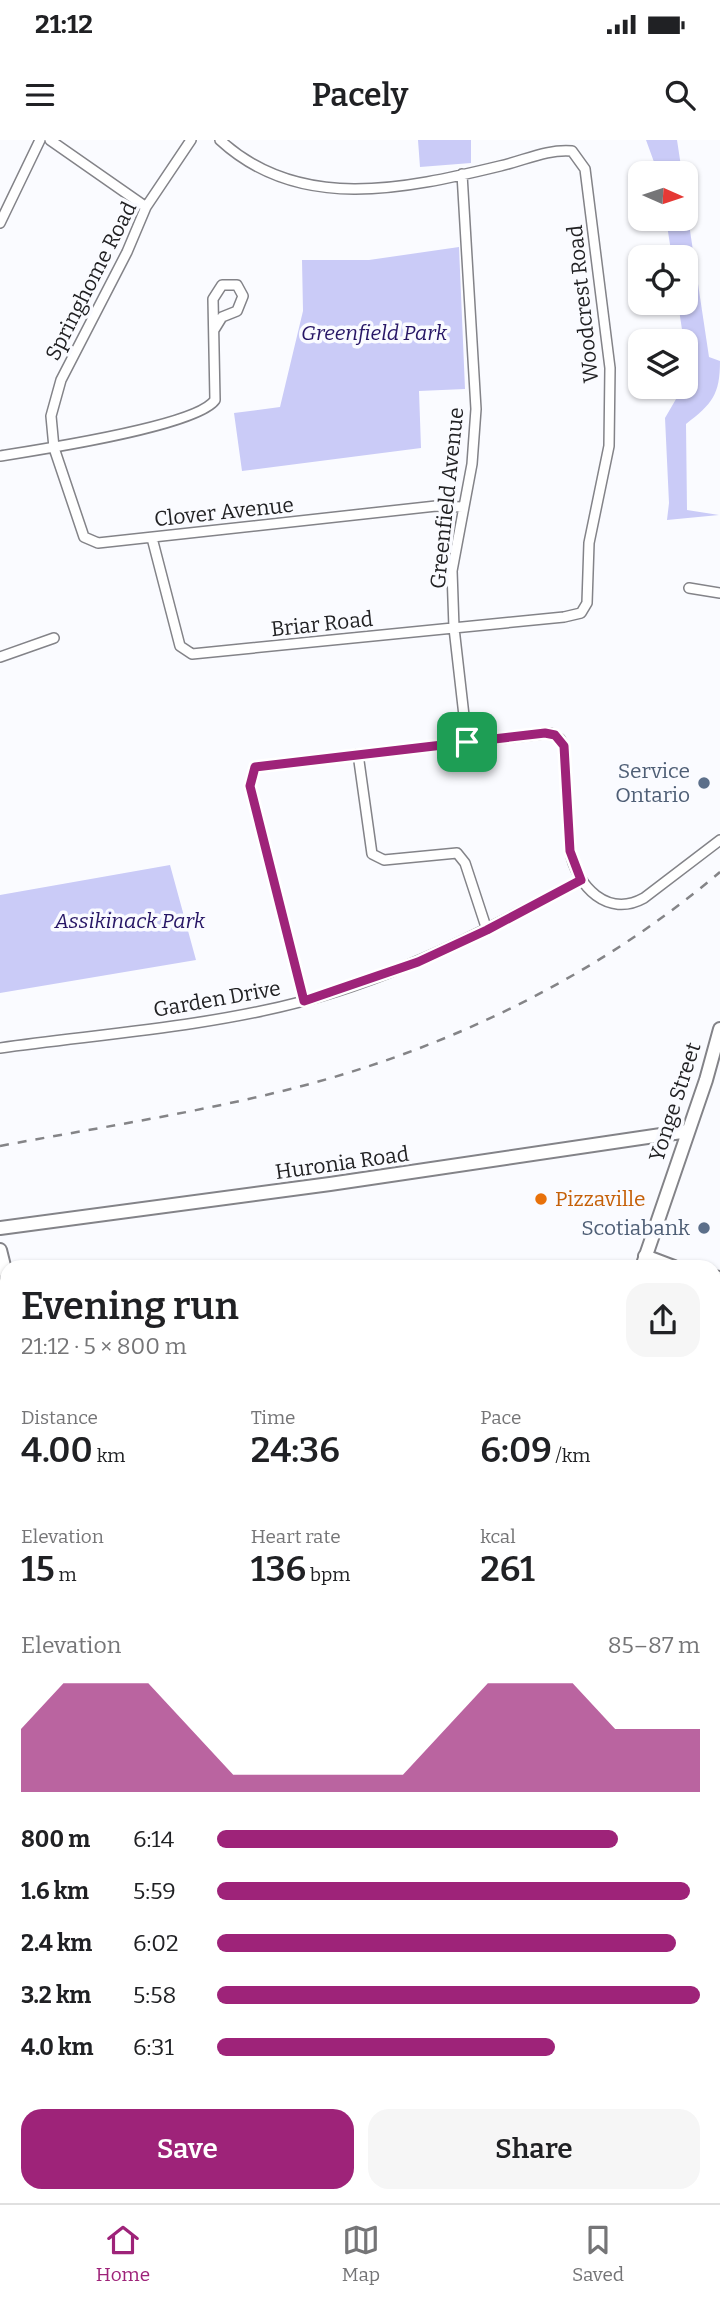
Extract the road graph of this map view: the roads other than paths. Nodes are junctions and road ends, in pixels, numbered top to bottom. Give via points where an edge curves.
1 (40, 140) edge
2 (50, 140) edge
3 (191, 140) edge
4 (220, 140) edge
5 (462, 174) junction
6 (146, 207) junction
7 (0, 223) edge
8 (214, 330) junction
9 (54, 448) junction
10 (0, 456) edge
11 (463, 507) junction
12 (152, 538) junction
13 (689, 588) dead end
14 (720, 593) edge
15 (580, 613) joint
16 (454, 628) junction
17 (54, 638) dead end
18 (0, 657) edge
19 (467, 742) junction
20 (358, 754) junction
21 (720, 840) edge
22 (581, 880) junction
23 (487, 930) junction
24 (304, 1001) junction
25 (720, 1029) edge
26 (0, 1048) edge
27 (688, 1131) junction
28 (0, 1228) edge
29 (644, 1260) edge

1 - 7 street
2 - 6 street
3 - 6 street, Springhome Road
4 - 5 street, Woodcrest Road via 273,175 328,190 358,191
5 - 11 street, Greenfield Avenue via 476,410
5 - 15 street, Woodcrest Road via 552,149 572,151 585,169 610,368 609,446 589,543 587,603
6 - 9 street, Springhome Road via 61,380 51,416
8 - 8 street via 222,317 237,311 243,296 237,285 222,285 213,299
8 - 9 street via 215,400 211,406 186,419
9 - 10 street
9 - 12 street, Clover Avenue via 84,537 98,543
11 - 12 street, Clover Avenue via 436,506
11 - 16 street, Greenfield Avenue via 452,571
12 - 16 street, Briar Road via 180,646 192,654
13 - 14 street
15 - 16 street, Briar Road
16 - 19 street, Greenfield Avenue
17 - 18 street
19 - 20 street
19 - 22 street via 545,733 560,739 570,851
20 - 23 street via 372,854 384,860 457,853 465,863
20 - 24 street via 261,765 249,779
21 - 22 street via 634,904 606,902
22 - 23 street, Garden Drive
23 - 24 street, Garden Drive via 409,965
24 - 26 street, Garden Drive via 208,1020
25 - 27 main road, Yonge Street
27 - 28 main road, Huronia Road
27 - 29 main road, Yonge Street

